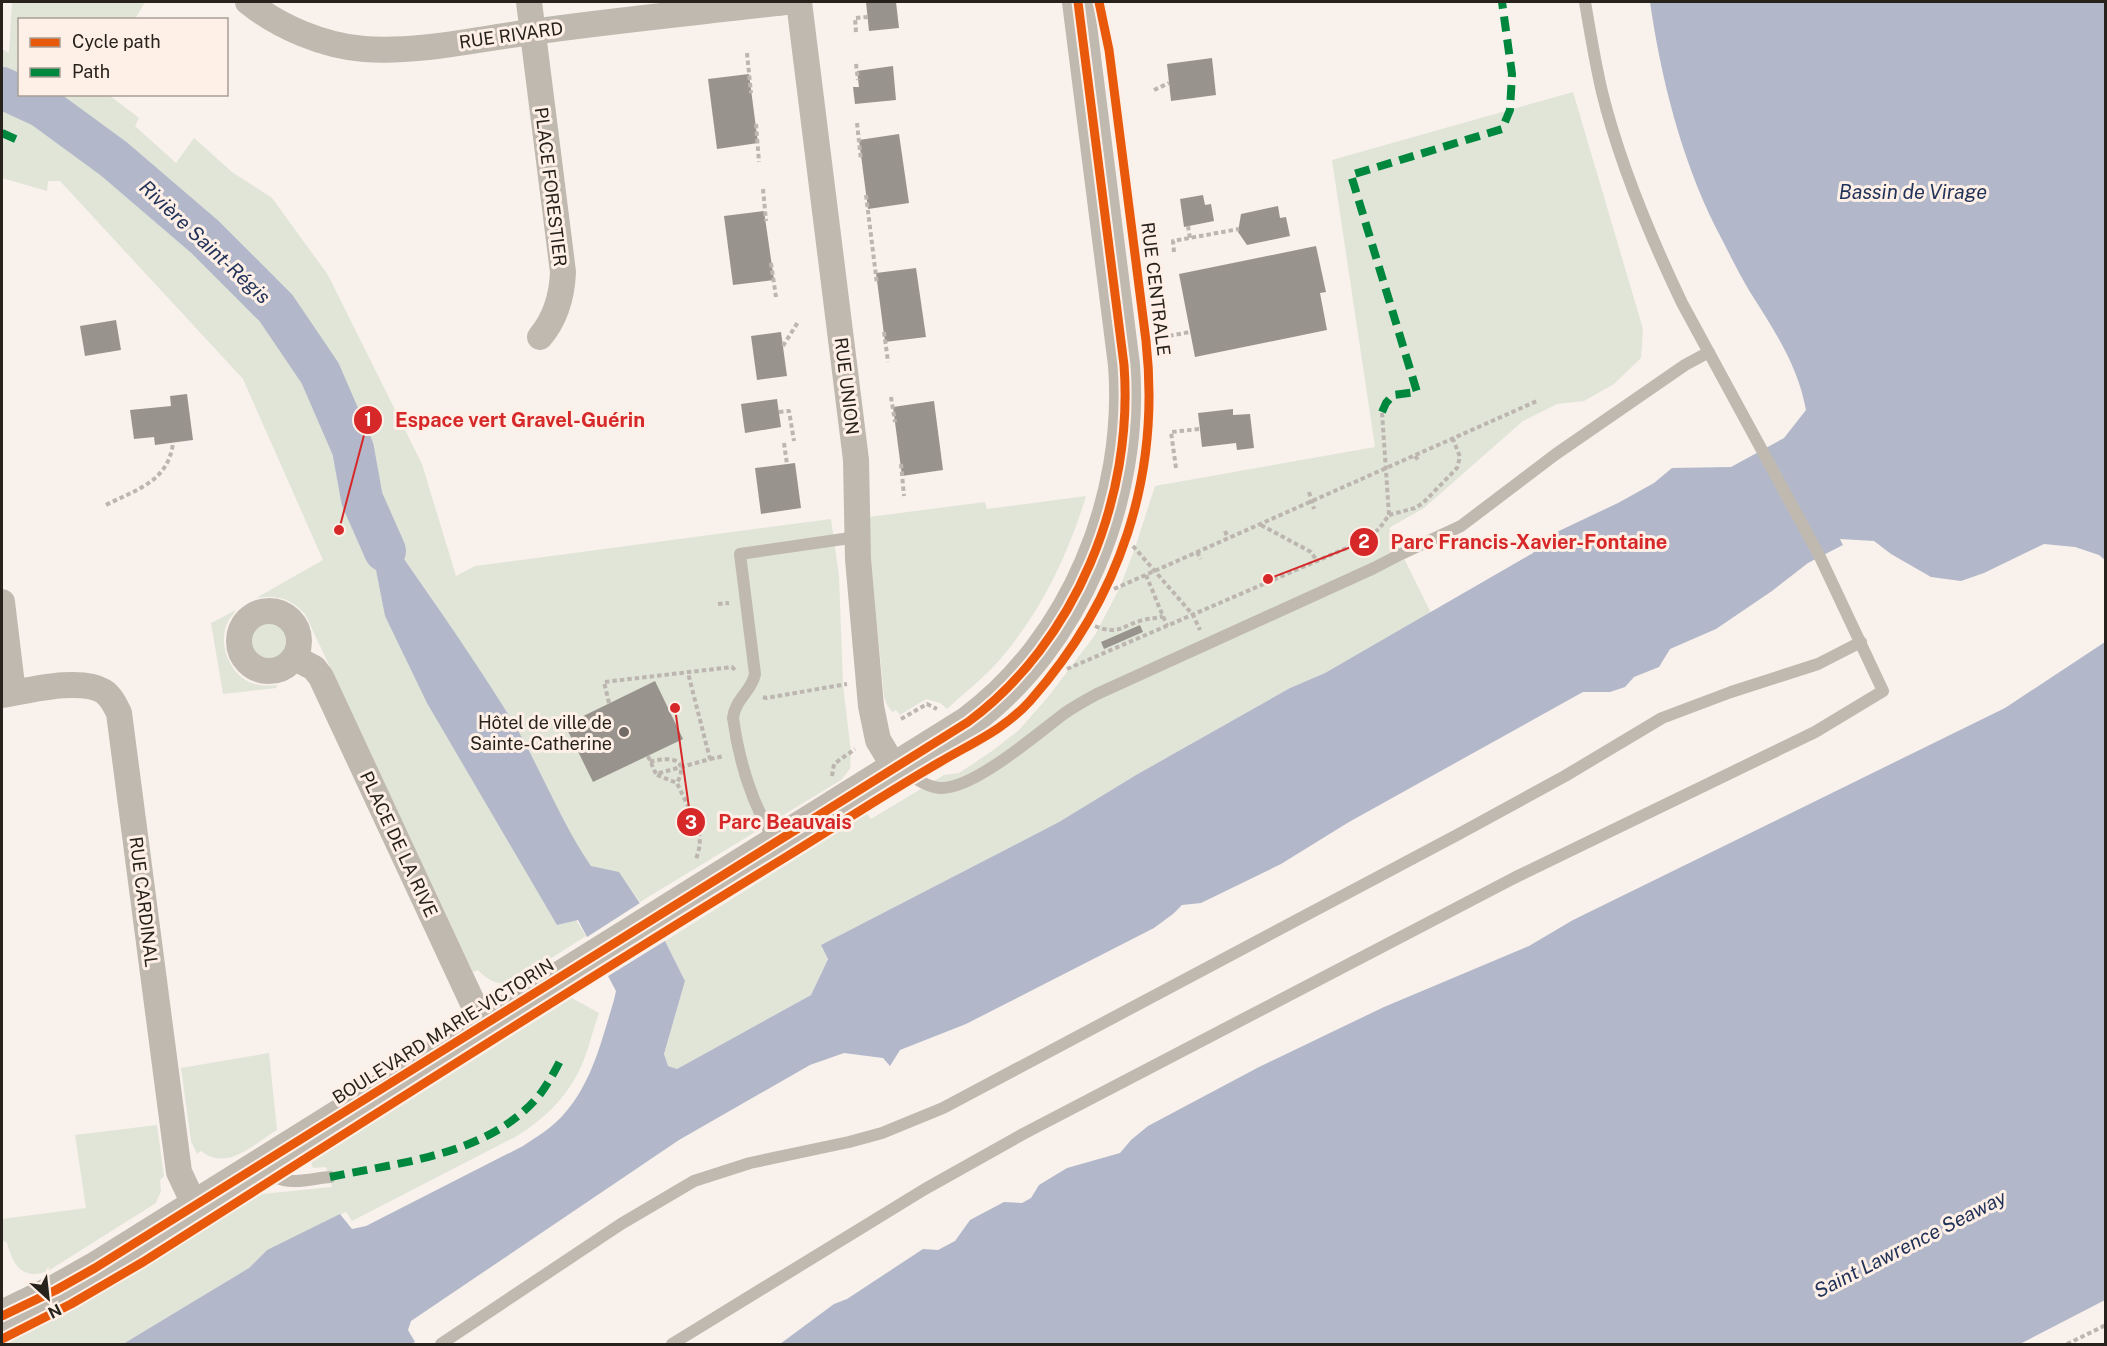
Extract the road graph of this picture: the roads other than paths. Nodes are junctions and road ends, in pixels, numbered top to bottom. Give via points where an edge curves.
1 (248, 2) edge
2 (529, 2) edge
3 (785, 2) edge
4 (799, 2) edge
5 (1078, 2) edge
6 (1586, 2) edge
7 (533, 32) junction
8 (540, 337) dead end
9 (1708, 352) junction
10 (857, 537) junction
11 (2, 602) edge
12 (1861, 642) junction
13 (295, 658) dead end
14 (7, 694) edge
15 (897, 766) junction
16 (775, 842) junction
17 (483, 1025) junction
18 (264, 1163) junction
19 (330, 1177) dead end
20 (195, 1206) junction
21 (3, 1312) edge
22 (441, 1344) edge
23 (672, 1344) edge

1 - 7 street, RUE RIVARD via 304,33 363,49 423,47
2 - 7 street, PLACE FORESTIER
3 - 7 street, RUE RIVARD
4 - 10 street, RUE UNION via 855,451
5 - 15 street via 1125,384 1123,433 1114,490 1088,567 1040,650 985,709
6 - 9 lane via 1602,92 1630,180 1665,268
7 - 8 street, PLACE FORESTIER via 563,272 558,305
9 - 12 lane via 1820,557
9 - 15 lane via 1556,454 1461,526 1097,694 978,775 936,788
10 - 15 street, RUE UNION via 871,706 878,740
10 - 16 lane via 740,554 755,674 751,687 734,709 733,718 752,796
11 - 14 street
12 - 22 lane via 1818,664 1662,718 1457,836 943,1108 882,1133 694,1180
12 - 23 lane via 1883,691 1815,732 1514,878 1023,1134 925,1189
13 - 17 street, PLACE DE LA RIVE via 314,668 321,677
14 - 20 street, RUE CARDINAL via 85,685 105,692 119,713 179,1172
15 - 16 street, BOULEVARD MARIE-VICTORIN
16 - 17 street, BOULEVARD MARIE-VICTORIN
17 - 18 street, BOULEVARD MARIE-VICTORIN
18 - 19 lane via 272,1174 287,1181
18 - 20 street, BOULEVARD MARIE-VICTORIN
20 - 21 street, BOULEVARD MARIE-VICTORIN via 76,1279

